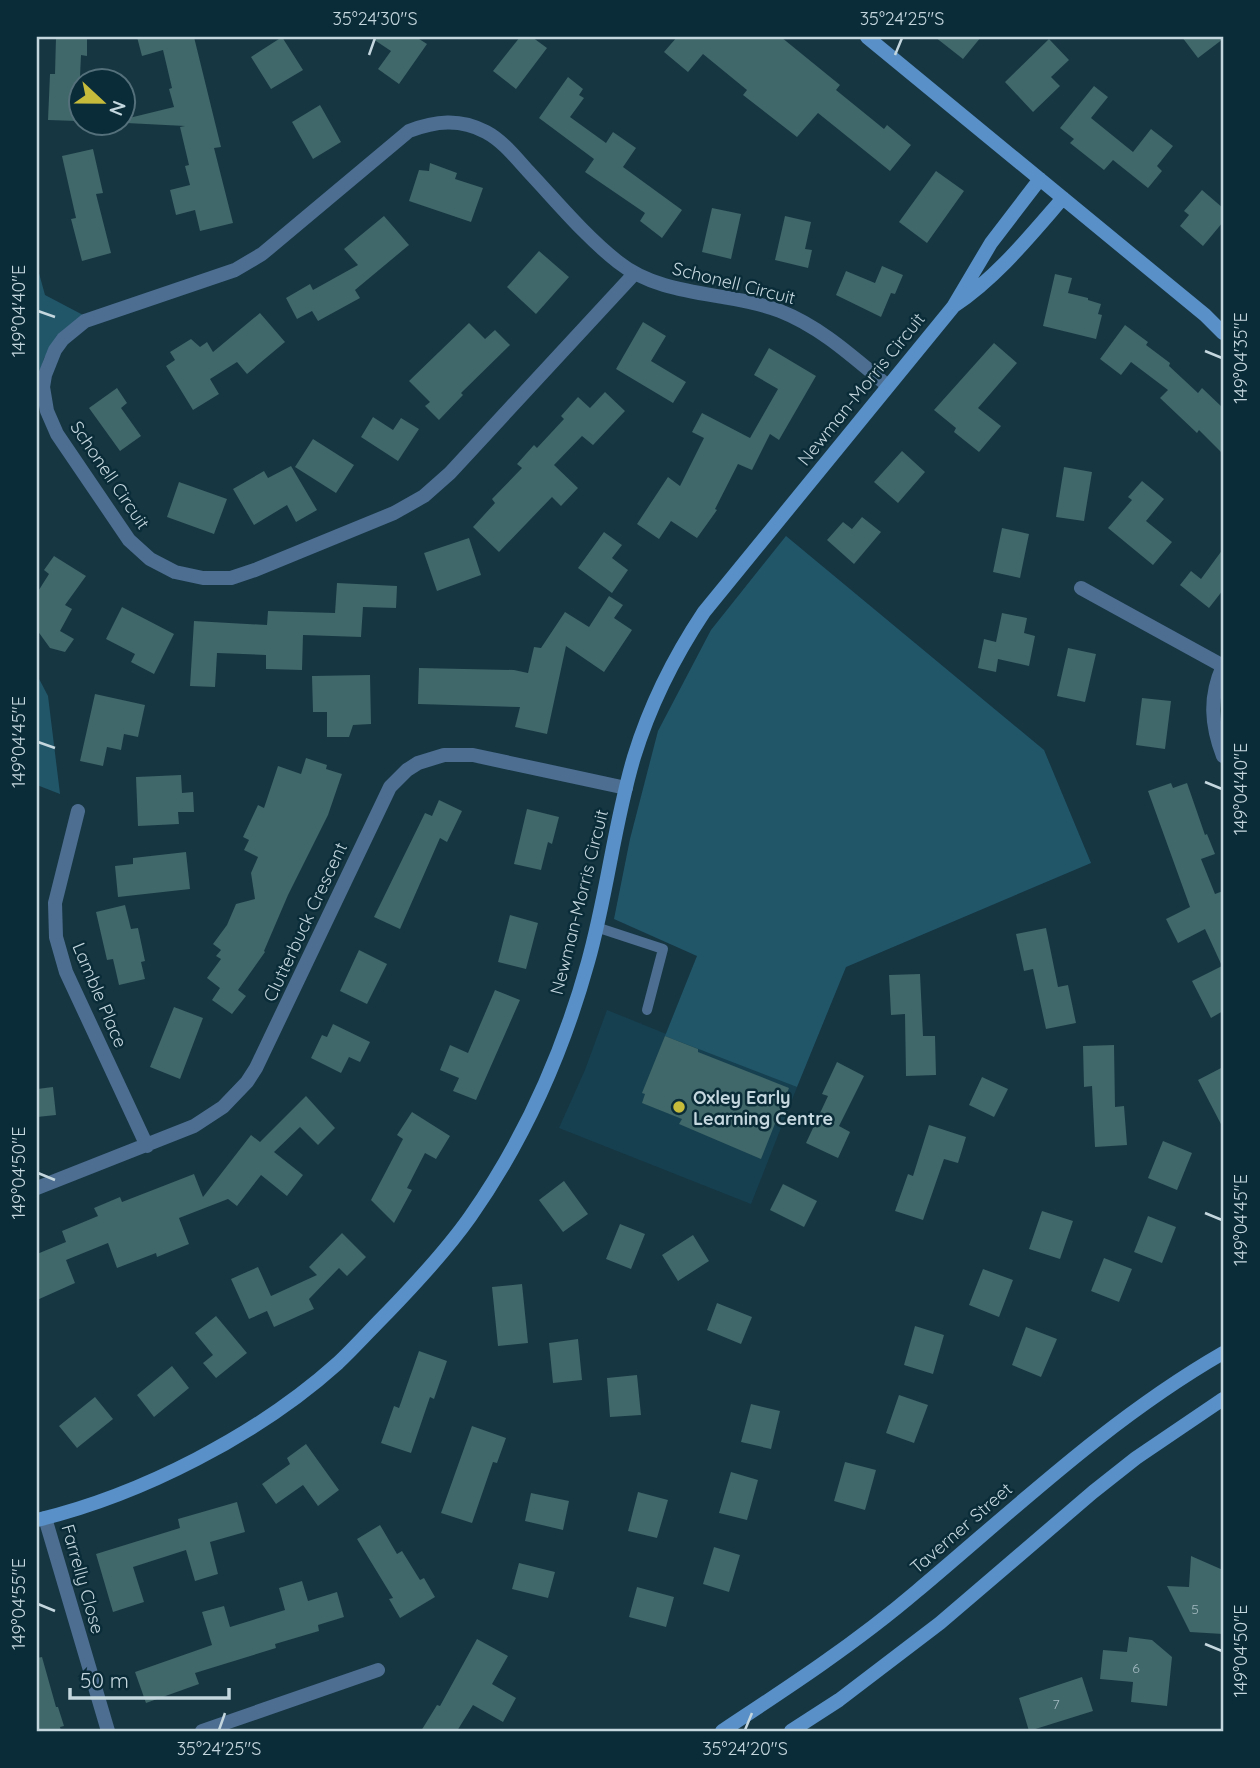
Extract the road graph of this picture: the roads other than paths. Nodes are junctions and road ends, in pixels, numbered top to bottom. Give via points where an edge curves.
1 (875, 39) edge
2 (1040, 179) junction
3 (1063, 198) junction
4 (635, 273) junction
5 (953, 307) junction
6 (1223, 333) edge
7 (888, 386) junction
8 (1081, 588) dead end
9 (1223, 756) edge
10 (626, 788) junction
11 (78, 811) dead end
12 (596, 927) junction
13 (647, 1010) dead end
14 (147, 1146) junction
15 (37, 1188) edge
16 (1223, 1353) edge
17 (1223, 1399) edge
18 (41, 1519) edge
19 (378, 1670) dead end
20 (108, 1731) edge
21 (202, 1731) edge
22 (722, 1731) edge
23 (791, 1731) edge

1 - 2 street
2 - 3 street
2 - 5 street, Newman-Morris Circuit via 991,243
3 - 5 street, Newman-Morris Circuit via 995,275
3 - 6 street
4 - 4 street, Schonell Circuit via 595,242 486,132 464,124 429,123 409,131 262,254 235,270 85,321 55,350 43,387 47,411 64,445 129,540 143,553 175,572 230,578 394,513 425,496
4 - 7 street, Schonell Circuit via 663,285 776,310 805,321
5 - 7 street, Newman-Morris Circuit
7 - 10 street, Newman-Morris Circuit via 698,621 656,696
8 - 9 street via 1223,666 1212,705 1214,732
10 - 12 street, Newman-Morris Circuit
10 - 14 street, Clutterbuck Crescent via 473,755 444,755 407,769 390,788 247,1082 223,1107 194,1126
11 - 14 street, Lamble Place via 55,903 56,937 66,972
12 - 13 lane via 663,949
12 - 18 street, Newman-Morris Circuit via 566,1033 530,1113 471,1215 411,1288 337,1363 250,1428 153,1479
14 - 15 street, Clutterbuck Crescent
16 - 22 street, Taverner Street via 1107,1432 914,1594 803,1678
17 - 23 street via 1136,1458 940,1623
18 - 20 street, Farrelly Close
19 - 21 street

